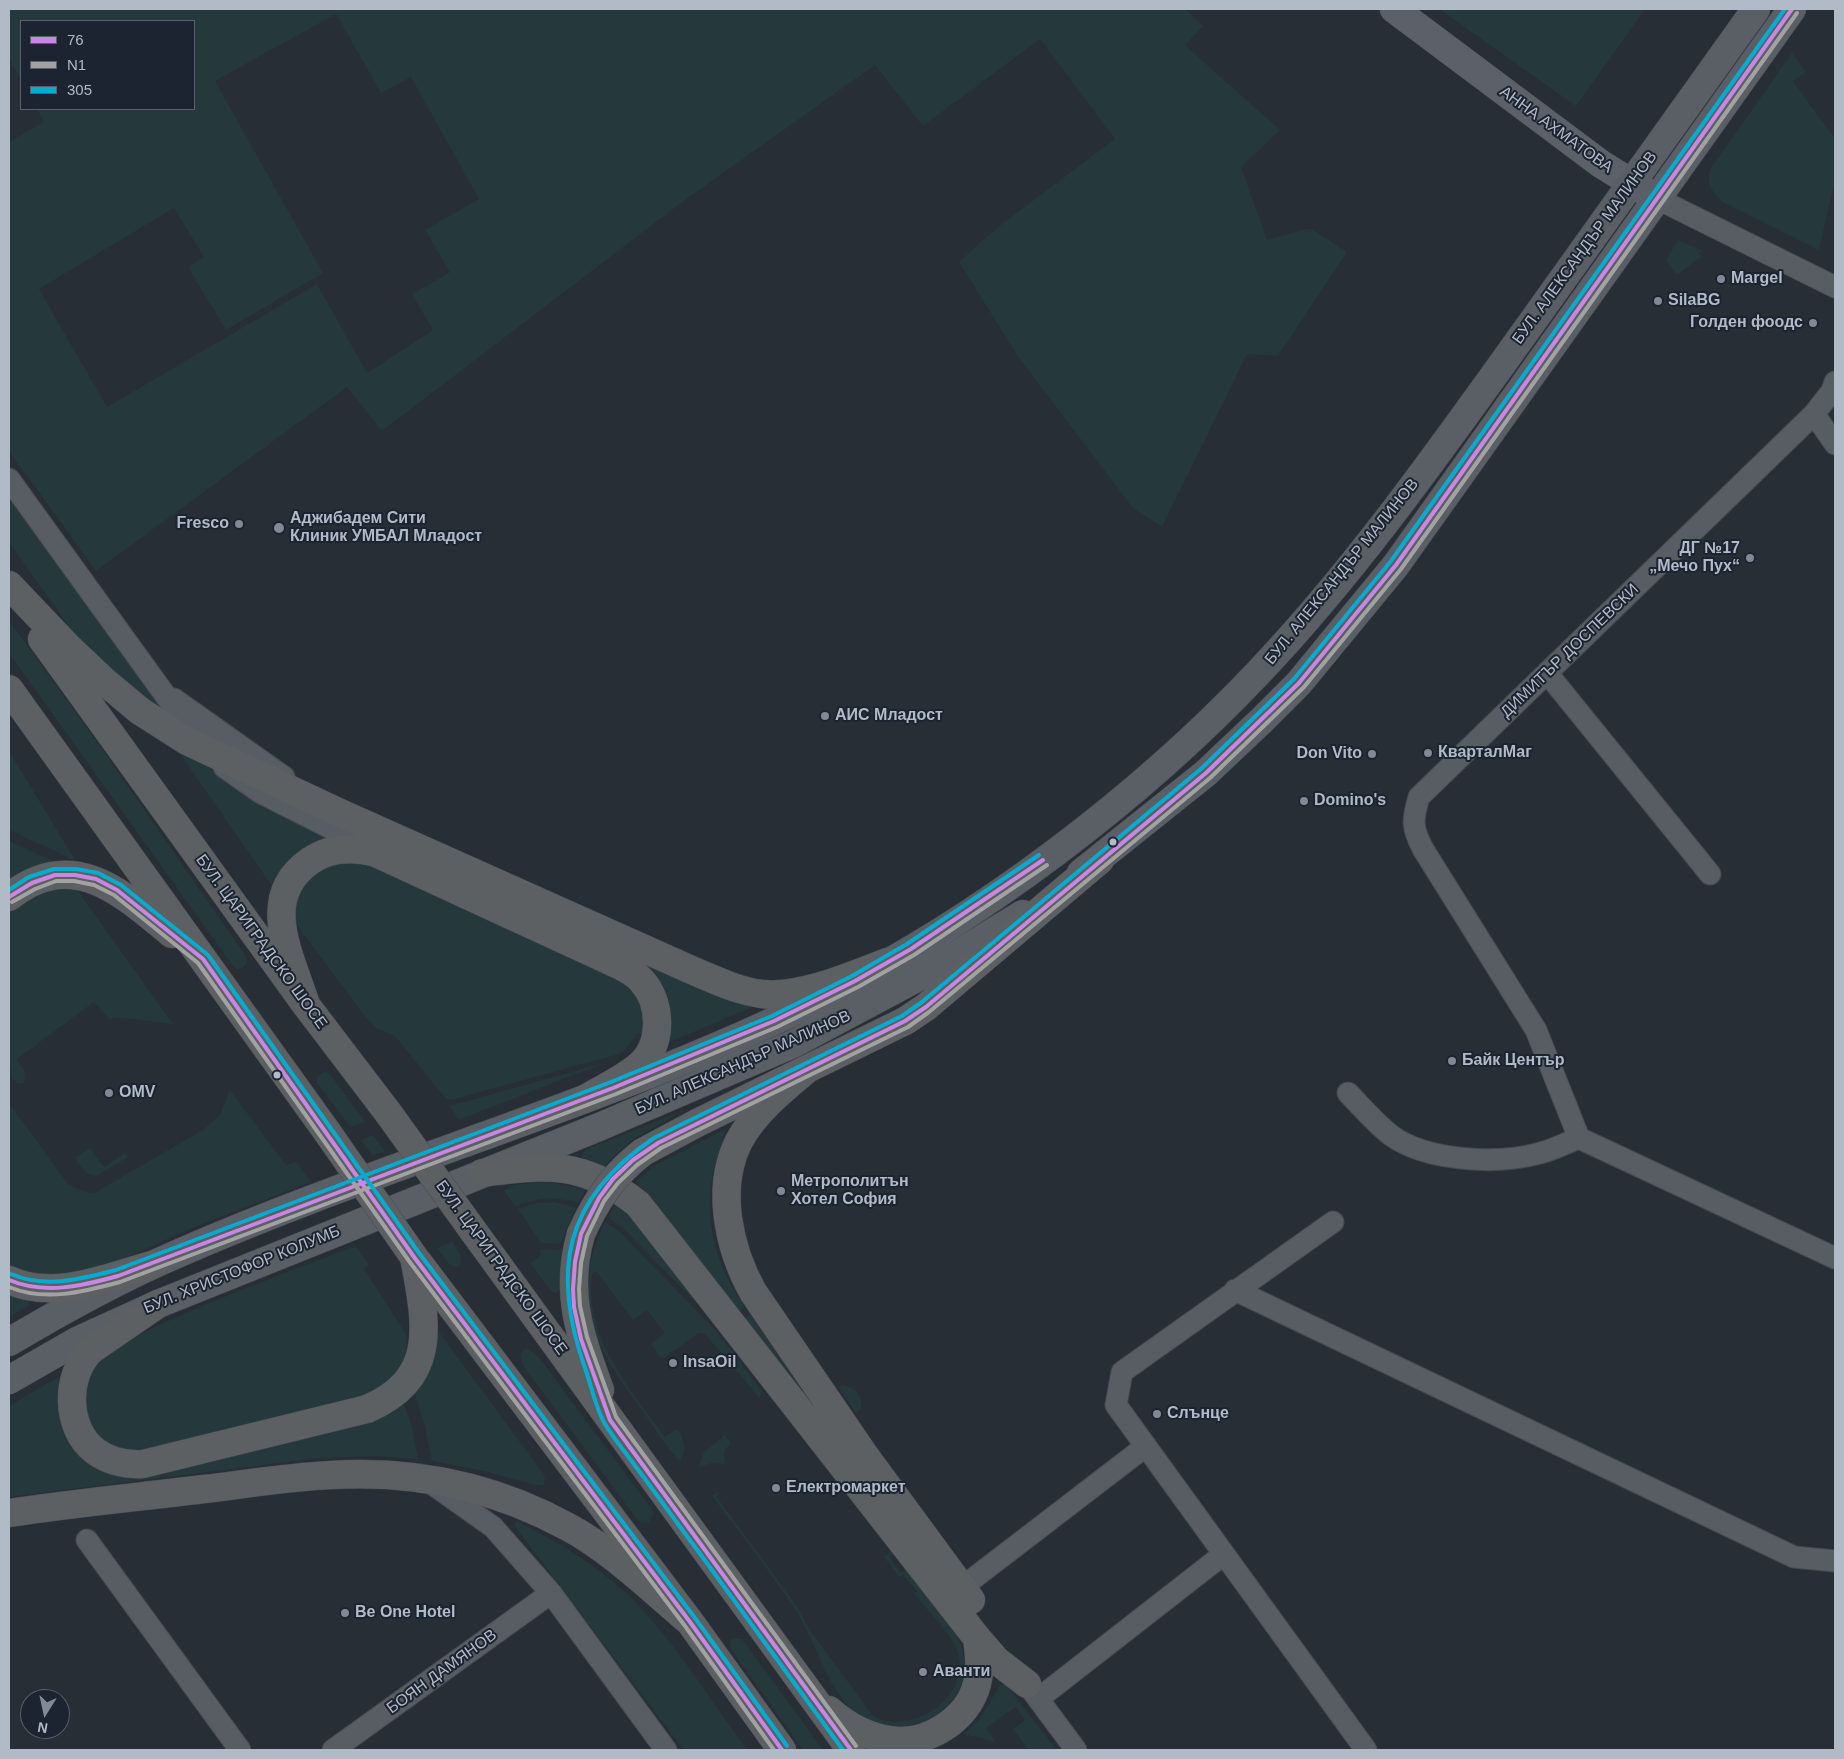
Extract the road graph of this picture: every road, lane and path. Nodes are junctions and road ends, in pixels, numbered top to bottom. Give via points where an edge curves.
1 (1394, 9) edge
2 (1756, 9) edge
3 (1792, 9) edge
4 (1630, 184) junction
5 (1656, 198) junction
6 (1835, 287) edge
7 (1835, 382) edge
8 (1814, 414) junction
9 (1835, 444) edge
10 (9, 479) edge
11 (9, 585) edge
12 (9, 593) edge
13 (1547, 673) junction
14 (9, 689) edge
15 (164, 691) junction
16 (207, 752) junction
17 (338, 812) junction
18 (392, 860) junction
19 (1100, 860) junction
20 (1710, 874) dead end
21 (9, 897) edge
22 (203, 959) junction
23 (887, 962) junction
24 (306, 1005) junction
25 (805, 1071) junction
26 (1348, 1093) dead end
27 (585, 1099) junction
28 (1579, 1138) junction
29 (482, 1173) junction
30 (1333, 1222) dead end
31 (414, 1257) junction
32 (1835, 1258) edge
33 (152, 1265) junction
34 (9, 1280) edge
35 (1235, 1290) junction
36 (158, 1304) junction
37 (9, 1342) edge
38 (9, 1380) edge
39 (610, 1420) junction
40 (1146, 1446) junction
41 (422, 1478) junction
42 (9, 1513) edge
43 (87, 1540) dead end
44 (1224, 1554) junction
45 (1835, 1561) edge
46 (961, 1588) junction
47 (551, 1593) junction
48 (690, 1622) junction
49 (976, 1638) junction
50 (796, 1674) junction
51 (1032, 1691) junction
52 (240, 1750) edge
53 (333, 1750) edge
54 (666, 1750) edge
55 (782, 1750) edge
56 (851, 1750) edge
57 (1076, 1750) edge
58 (1366, 1750) edge

1 - 4 street, АННА АХМАТОВА
2 - 4 main road, БУЛ. АЛЕКСАНДЪР МАЛИНОВ
3 - 5 main road, БУЛ. АЛЕКСАНДЪР МАЛИНОВ
4 - 5 street, АННА АХМАТОВА
4 - 23 main road, БУЛ. АЛЕКСАНДЪР МАЛИНОВ via 1448,439 1370,542 1258,674 1172,757 1081,833 987,900
5 - 6 street, АННА АХМАТОВА
5 - 19 main road, БУЛ. АЛЕКСАНДЪР МАЛИНОВ via 1396,565 1299,683 1206,772
7 - 8 street, ДИМИТЪР ДОСПЕВСКИ
8 - 9 street
8 - 13 street, ДИМИТЪР ДОСПЕВСКИ
10 - 15 street
11 - 16 highway via 104,681 161,726
12 - 24 highway, БУЛ. ЦАРИГРАДСКО ШОСЕ
13 - 20 street
13 - 28 street, ДИМИТЪР ДОСПЕВСКИ via 1419,797 1413,816 1415,834 1423,849 1536,1030
14 - 22 highway
15 - 16 street
15 - 17 street
16 - 17 highway
16 - 18 street via 261,793
17 - 23 highway via 696,972 744,990 760,994 787,993
18 - 24 highway via 361,849 336,850 313,859 284,890 280,911 282,928
18 - 27 highway via 619,965 641,980 649,990 657,1016 654,1045 639,1066
19 - 25 highway via 926,1007 905,1021
19 - 29 main road, БУЛ. АЛЕКСАНДЪР МАЛИНОВ via 1013,921 936,968 802,1040 667,1099
21 - 22 highway via 32,883 55,875 96,879 117,890
22 - 31 highway, bridge
23 - 27 main road, БУЛ. АЛЕКСАНДЪР МАЛИНОВ via 774,1022
24 - 39 highway, БУЛ. ЦАРИГРАДСКО ШОСЕ, bridge via 389,1114
25 - 39 highway, bridge via 643,1152 599,1198 581,1234 575,1262 574,1307 581,1339
25 - 46 highway via 776,1095 738,1143 730,1172 727,1208 734,1248 741,1271 753,1292 862,1453
26 - 28 street via 1390,1135 1414,1149 1448,1157 1496,1158 1540,1154
27 - 33 main road, БУЛ. АЛЕКСАНДЪР МАЛИНОВ via 245,1226
28 - 32 street
29 - 36 main road, БУЛ. ХРИСТОФОР КОЛУМБ
29 - 49 highway via 554,1166 576,1170 599,1179 638,1204
30 - 35 street
31 - 36 highway via 423,1304 424,1343 416,1369 389,1398 367,1410 143,1464 118,1462 93,1450 77,1424 73,1410 75,1376 83,1358 91,1350
31 - 48 highway
33 - 34 highway via 54,1289 33,1288
33 - 37 main road
35 - 40 street via 1122,1372 1116,1405
35 - 45 street via 1794,1557
36 - 38 main road, БУЛ. ХРИСТОФОР КОЛУМБ via 77,1341
39 - 50 highway, БУЛ. ЦАРИГРАДСКО ШОСЕ
40 - 44 street
40 - 46 street
41 - 42 highway via 385,1474 329,1475
41 - 47 street via 492,1527
41 - 48 highway via 499,1496 570,1528
43 - 52 street
44 - 51 street
44 - 58 street
46 - 51 highway via 1011,1652
47 - 53 street, БОЯН ДАМЯНОВ
47 - 54 street
48 - 55 highway
49 - 50 highway via 980,1668 977,1684 964,1710 942,1728 911,1740 878,1738 846,1724
49 - 51 highway
50 - 56 highway, БУЛ. ЦАРИГРАДСКО ШОСЕ
51 - 57 street

